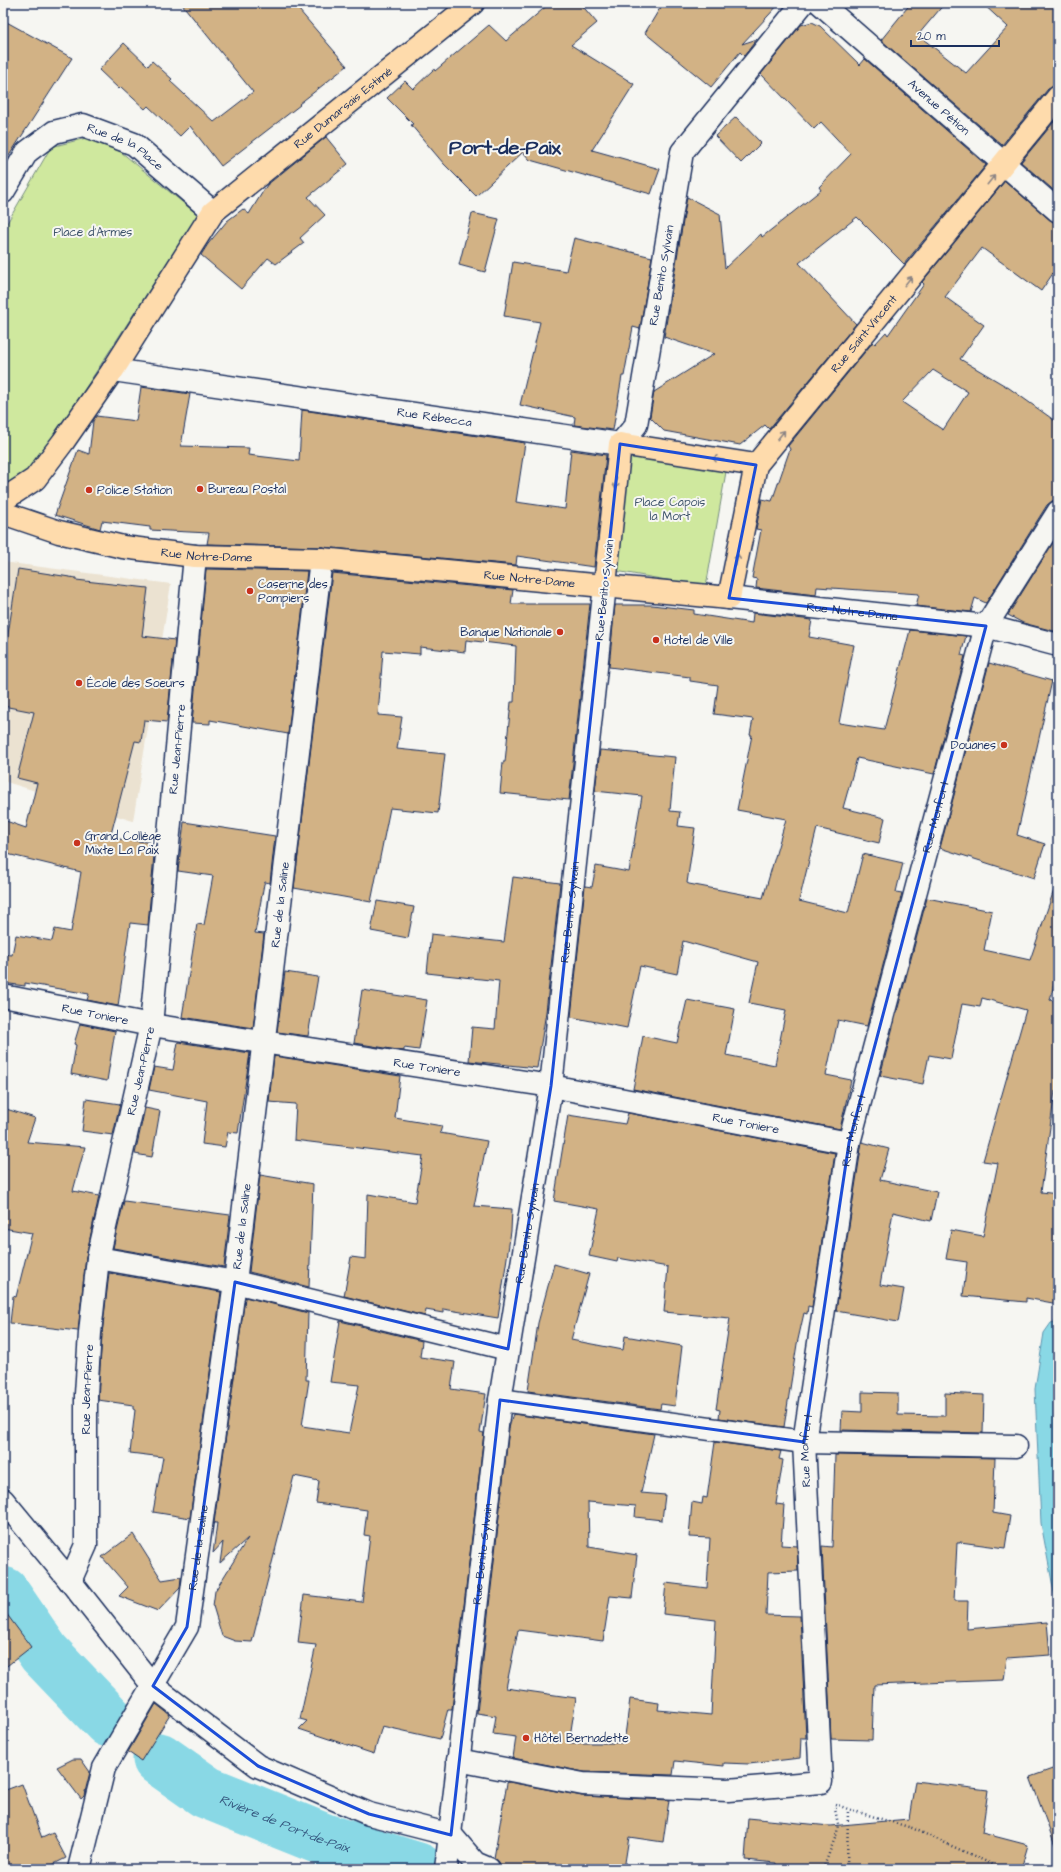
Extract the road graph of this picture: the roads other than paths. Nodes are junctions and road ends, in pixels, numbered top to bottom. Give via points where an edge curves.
1 (473, 3) edge
2 (803, 3) edge
3 (820, 3) edge
4 (1058, 97) edge
5 (1004, 164) junction
6 (3, 192) edge
7 (1058, 211) edge
8 (213, 212) junction
9 (113, 370) junction
10 (620, 444) junction
11 (756, 465) junction
12 (3, 500) edge
13 (1058, 512) edge
14 (3, 514) edge
15 (195, 556) junction
16 (321, 559) junction
17 (605, 585) junction
18 (729, 598) junction
19 (986, 626) junction
20 (1058, 645) edge
21 (3, 996) edge
22 (151, 1025) junction
23 (263, 1042) junction
24 (551, 1086) junction
25 (849, 1143) junction
26 (98, 1258) junction
27 (235, 1282) junction
28 (508, 1349) junction
29 (500, 1400) junction
30 (804, 1442) junction
31 (1016, 1446) dead end
32 (3, 1500) edge
33 (70, 1581) junction
34 (153, 1686) junction
35 (458, 1760) junction
36 (448, 1853) edge
37 (79, 1869) edge
38 (489, 1869) edge

1 - 8 main road, Rue Dumarsais Estimé
2 - 10 street, Rue Benito Sylvain via 682,152 636,425
3 - 5 street, Avenue Pétion
4 - 5 main road, Rue Saint-Vincent
5 - 7 street, Avenue Pétion
11 -> 5 main road, Rue Saint-Vincent
6 - 8 street, Rue de la Place via 27,152 54,132 83,125 134,144
8 - 9 main road, Rue Dumarsais Estimé
9 - 10 street, Rue Rébecca
9 - 12 main road, Rue Dumarsais Estimé via 35,479
11 -> 10 main road, Rue Rébecca
10 -> 17 main road, Rue Benito Sylvain
18 -> 11 main road, Rue Saint-Vincent
13 - 19 street, Rue Monfort
14 - 15 main road, Rue Notre-Dame via 59,532 123,547
15 - 16 main road, Rue Notre-Dame
15 - 22 street, Rue Jean-Pierre
16 - 17 main road, Rue Notre-Dame
16 - 23 street, Rue de la Saline
17 - 18 main road, Rue Notre-Dame
17 - 24 street, Rue Benito Sylvain
18 - 19 street, Rue Notre-Dame
19 - 20 street, Rue Notre-Dame
19 - 25 street, Rue Monfort
21 - 22 street, Rue Toniere
22 - 23 street, Rue Toniere
22 - 26 street, Rue Jean-Pierre
23 - 24 street, Rue Toniere
23 - 27 street, Rue de la Saline
24 - 25 street, Rue Toniere
24 - 28 street, Rue Benito Sylvain
25 - 30 street, Rue Monfort
26 - 27 street
26 - 33 street, Rue Jean-Pierre via 86,1394 86,1545
27 - 28 street
27 - 34 street, Rue de la Saline via 187,1627
28 - 29 street, Rue Benito Sylvain
29 - 30 street
29 - 35 street, Rue Benito Sylvain
30 - 31 street
30 - 35 street, Rue Monfort via 821,1782 728,1790 583,1784
32 - 33 street
33 - 34 street
34 - 36 street via 258,1766 369,1814
34 - 37 street, Rue de la Saline via 104,1768
35 - 36 street, Rue Benito Sylvain
36 - 38 street

